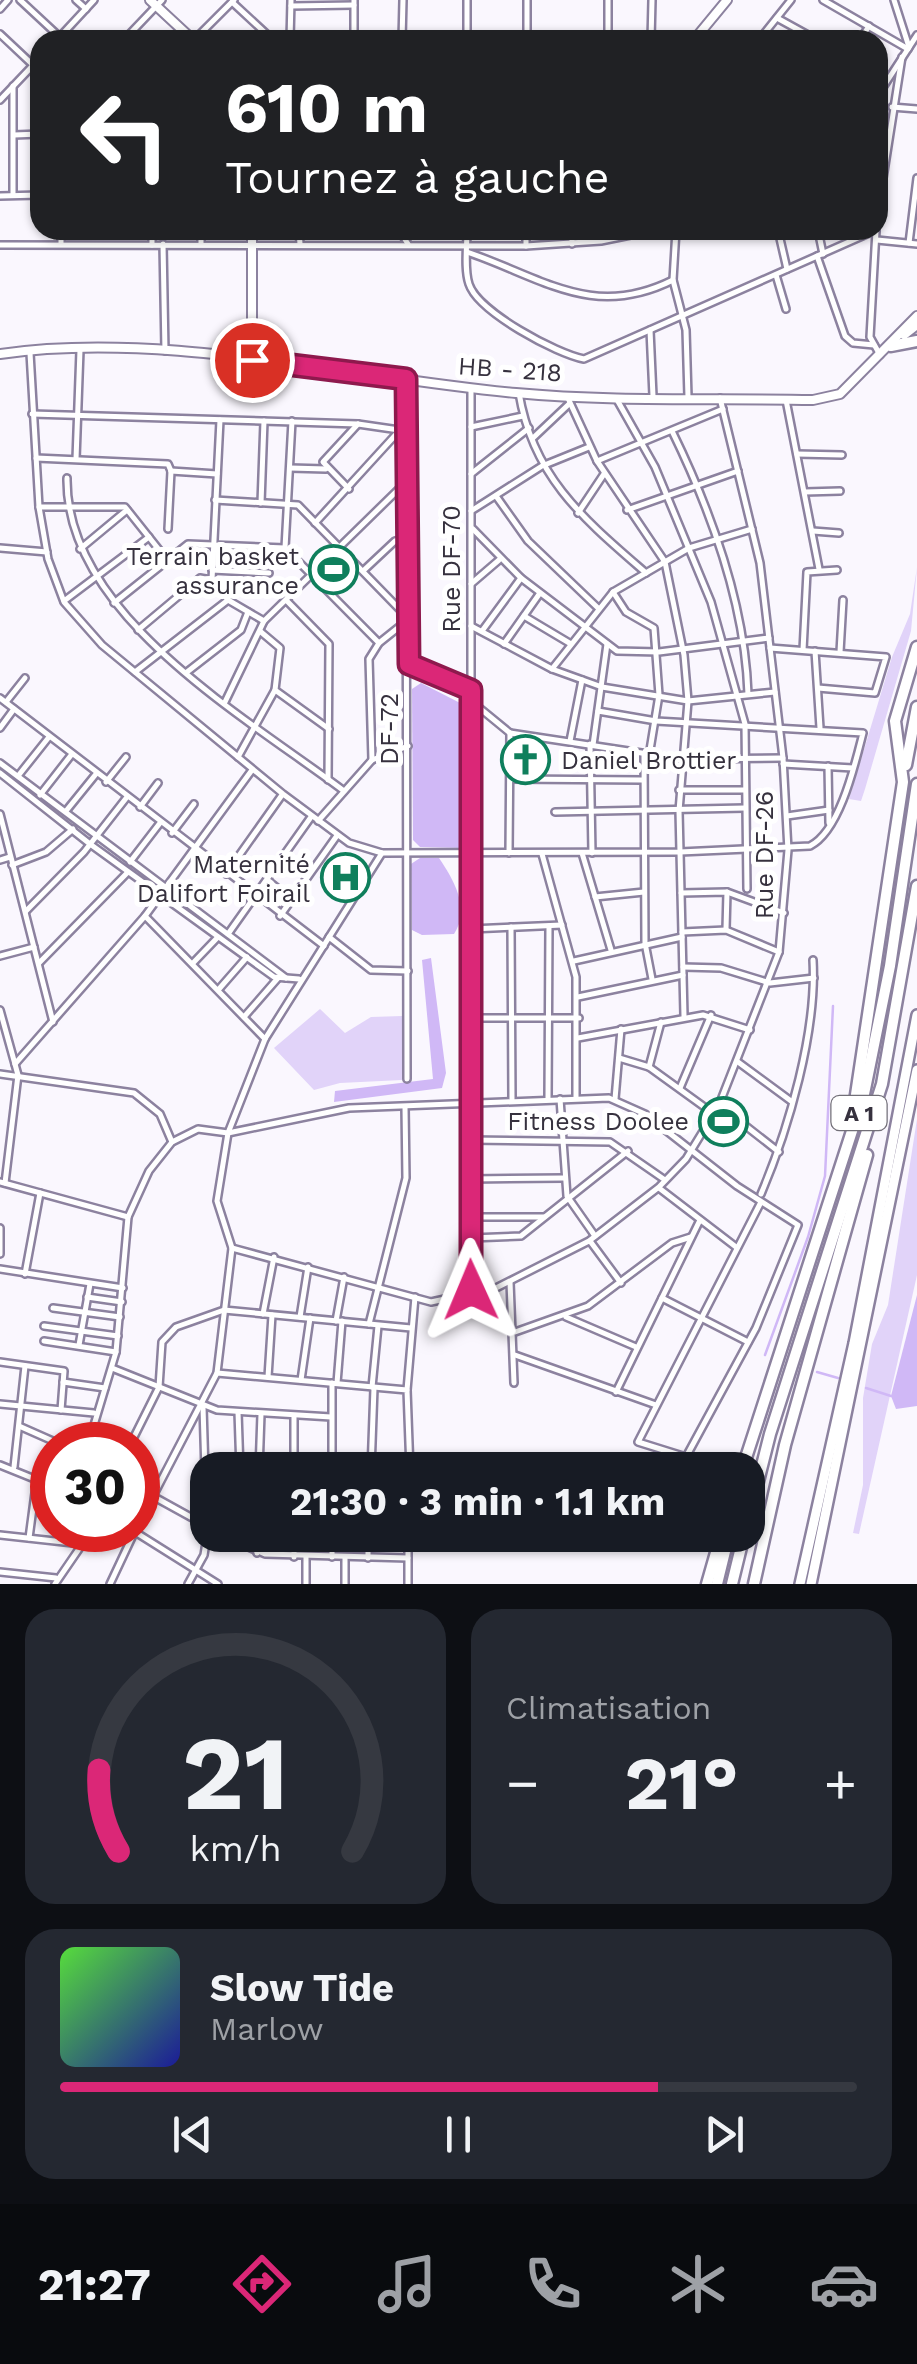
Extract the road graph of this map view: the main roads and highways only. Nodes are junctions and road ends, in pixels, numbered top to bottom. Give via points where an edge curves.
1 (728, 0) edge
2 (156, 2) edge
3 (184, 30) edge
4 (702, 30) edge
5 (252, 240) edge
6 (917, 316) edge
7 (917, 325) edge
8 (917, 342) edge
9 (891, 346) junction
10 (0, 354) edge
11 (880, 354) junction
12 (252, 360) junction
13 (917, 647) edge
14 (917, 707) edge
15 (903, 782) junction
16 (917, 784) edge
17 (917, 886) edge
18 (917, 1016) edge
19 (917, 1070) edge
20 (876, 1106) junction
21 (844, 1163) junction
22 (749, 1452) edge
23 (765, 1454) edge
24 (716, 1552) edge
25 (725, 1552) edge
26 (740, 1552) edge
27 (809, 1568) junction
28 (707, 1584) edge
29 (717, 1584) edge
30 (732, 1584) edge
31 (754, 1584) edge
32 (799, 1584) edge
33 (812, 1584) edge

1 - 4 main road
2 - 3 main road
5 - 12 main road
6 - 11 main road
7 - 9 main road
8 - 9 highway
9 - 11 main road
10 - 12 main road, HB - 218 via 80,350
11 - 12 main road, HB - 218 via 840,394 786,400 518,394
13 - 15 highway via 895,721
14 - 15 highway
15 - 21 highway
16 - 21 highway, A 1 via 876,1043
17 - 20 highway, A 1
18 - 27 highway
19 - 27 highway
20 - 23 highway, A 1
20 - 31 highway
21 - 22 highway, A 1
24 - 28 highway
25 - 29 highway
26 - 30 highway
27 - 32 highway
27 - 33 highway

